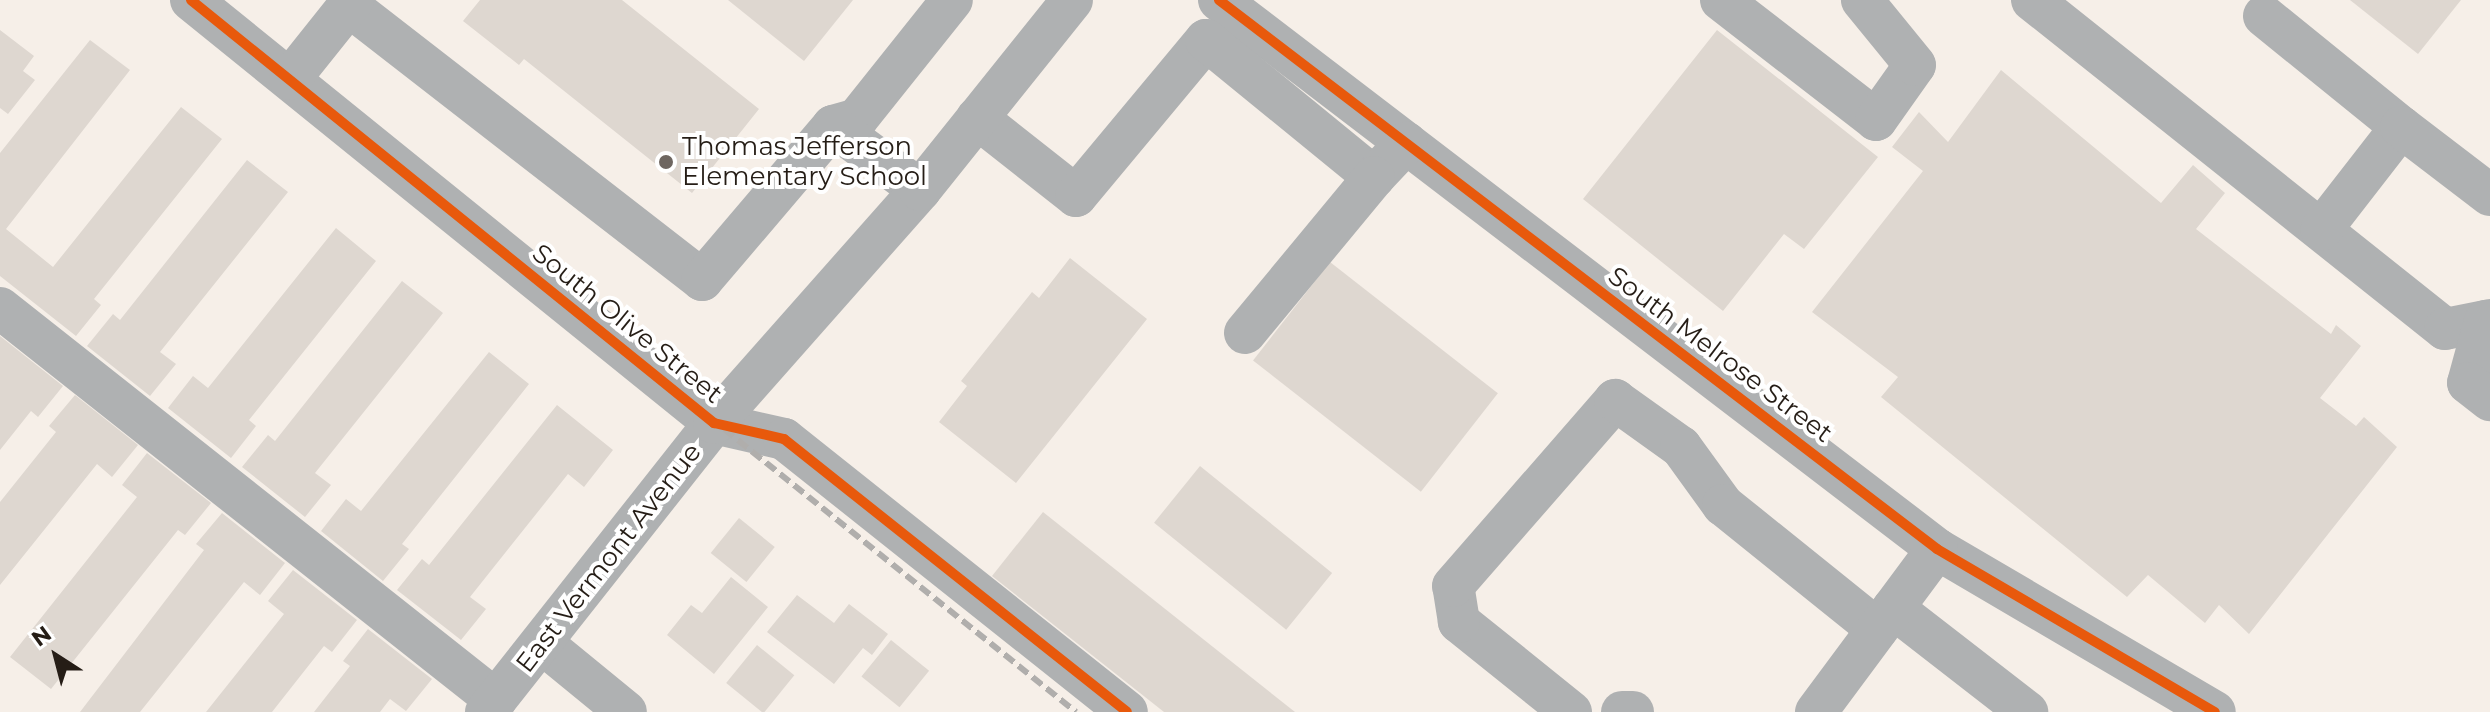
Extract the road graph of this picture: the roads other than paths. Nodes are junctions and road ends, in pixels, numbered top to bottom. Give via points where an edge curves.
1 (952, 0) edge
2 (1072, 0) edge
3 (1219, 0) edge
4 (1721, 0) edge
5 (2032, 0) edge
6 (1868, 2) edge
7 (351, 3) edge
8 (210, 6) edge
9 (2264, 16) dead end
10 (290, 79) junction
11 (977, 118) junction
12 (833, 126) junction
13 (2401, 127) junction
14 (1406, 143) junction
15 (1374, 177) junction
16 (920, 190) junction
17 (2490, 195) edge
18 (2321, 230) junction
19 (0, 308) edge
20 (2488, 321) edge
21 (1245, 333) dead end
22 (2490, 400) edge
23 (714, 423) junction
24 (1937, 549) junction
25 (1885, 619) junction
26 (543, 644) junction
27 (491, 706) edge
28 (626, 712) edge
29 (1127, 712) edge
30 (1571, 712) edge
31 (1622, 712) edge
32 (1633, 712) edge
33 (1817, 712) edge
34 (2027, 712) edge
35 (2215, 712) edge

1 - 12 street via 857,119
2 - 11 street, East Vermont Avenue
3 - 14 street, South Melrose Street
4 - 6 street via 1876,120 1915,65
5 - 18 street
7 - 10 street
7 - 12 street via 702,280
8 - 10 street, South Olive Street
9 - 13 street
10 - 23 street, South Olive Street
11 - 15 street via 1076,196 1206,40
11 - 16 street, East Vermont Avenue
12 - 16 street
13 - 17 street
13 - 18 street
14 - 15 street
14 - 24 street, South Melrose Street
15 - 21 street
16 - 23 street, East Vermont Avenue
18 - 20 street via 2445,329
19 - 27 street
20 - 22 street via 2468,383
23 - 26 street, East Vermont Avenue
23 - 29 street, South Olive Street via 784,439
24 - 25 street
24 - 35 street, South Melrose Street
25 - 30 street via 1723,505 1681,447 1615,400 1453,586 1459,622
25 - 33 street
25 - 34 street
26 - 27 street, East Vermont Avenue
26 - 28 street
31 - 32 street

